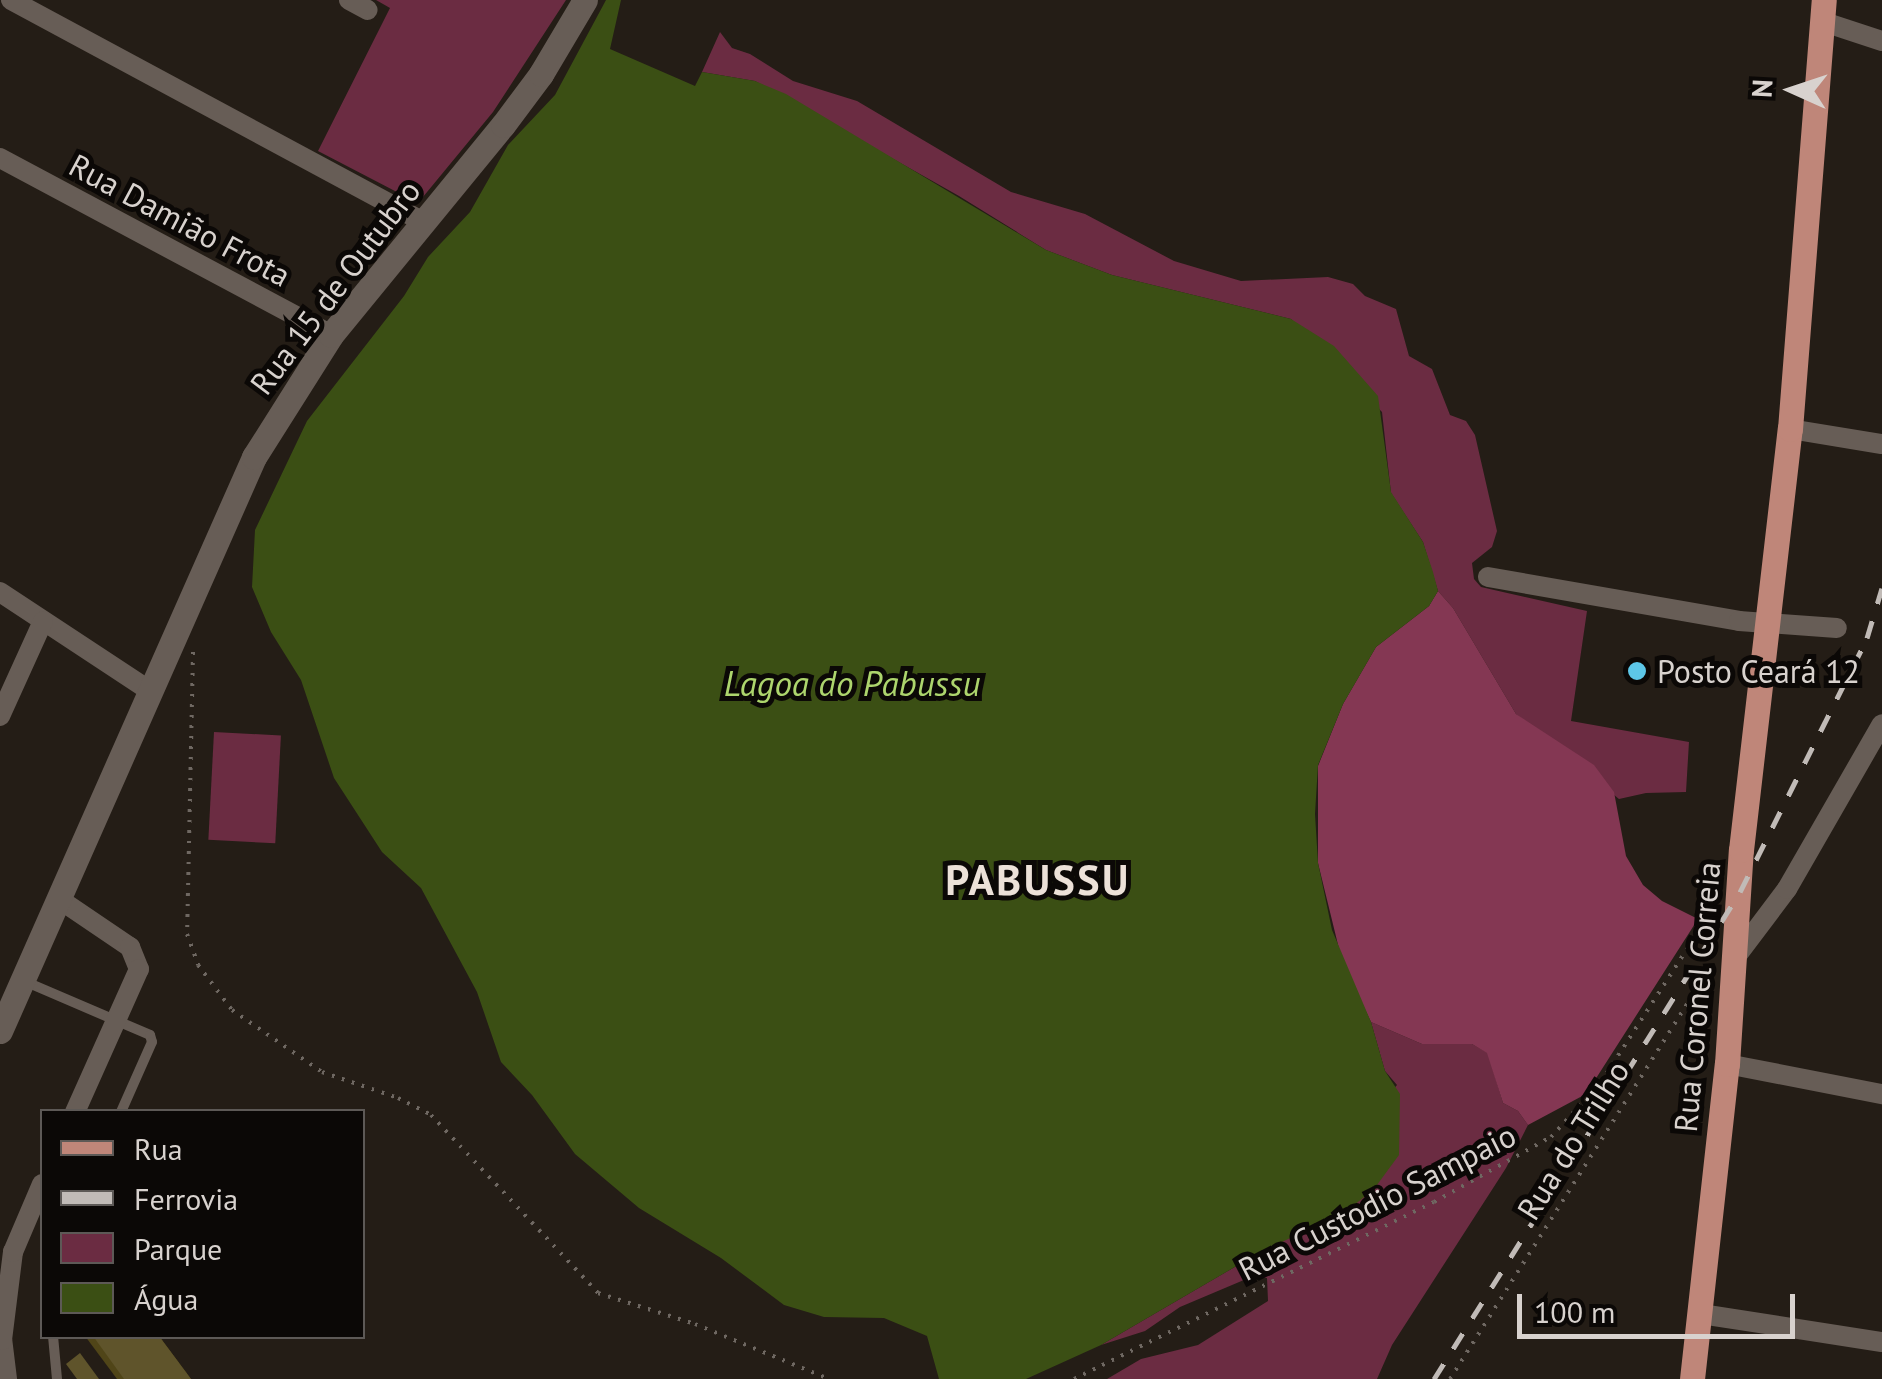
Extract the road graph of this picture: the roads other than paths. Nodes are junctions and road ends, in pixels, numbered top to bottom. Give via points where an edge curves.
1 (11, 0) edge
2 (585, 0) edge
3 (1822, 11) edge
4 (1882, 41) edge
5 (0, 158) edge
6 (421, 221) junction
7 (331, 335) junction
8 (1790, 430) junction
9 (1882, 444) edge
10 (1488, 577) dead end
11 (0, 592) edge
12 (1770, 620) junction
13 (43, 621) junction
14 (1837, 628) dead end
15 (150, 691) junction
16 (0, 716) edge
17 (1882, 724) edge
18 (59, 899) junction
19 (1725, 959) junction
20 (23, 980) junction
21 (117, 1019) junction
22 (0, 1031) edge
23 (1727, 1064) junction
24 (1882, 1094) edge
25 (77, 1109) edge
26 (122, 1109) edge
27 (40, 1189) edge
28 (1701, 1314) junction
29 (54, 1339) edge
30 (1882, 1342) edge
31 (7, 1379) edge
32 (57, 1379) edge
33 (1692, 1379) edge

1 - 6 street
2 - 6 main road, Rua 15 de Outubro via 541,74
3 - 4 street
3 - 8 main road, Rua Coronel Correia
5 - 7 street, Rua Damião Frota
6 - 7 main road, Rua 15 de Outubro
7 - 15 main road, Rua 15 de Outubro via 254,457
8 - 9 street
8 - 12 main road, Rua Coronel Correia
10 - 12 street via 1739,622
11 - 13 street
12 - 14 street
12 - 19 main road, Rua Coronel Correia
13 - 15 street
13 - 16 street
15 - 18 main road, Rua 15 de Outubro
17 - 19 street via 1787,888
18 - 20 main road, Rua 15 de Outubro
18 - 21 street via 137,957 136,982
19 - 23 main road, Rua Coronel Correia
20 - 21 lane
20 - 22 main road, Rua 15 de Outubro
21 - 25 street
21 - 26 lane via 143,1030 152,1042
23 - 24 street
23 - 28 main road, Rua Coronel Correia
27 - 31 street via 13,1252 2,1340
28 - 30 street
28 - 33 main road, Rua Coronel Correia
29 - 32 lane

